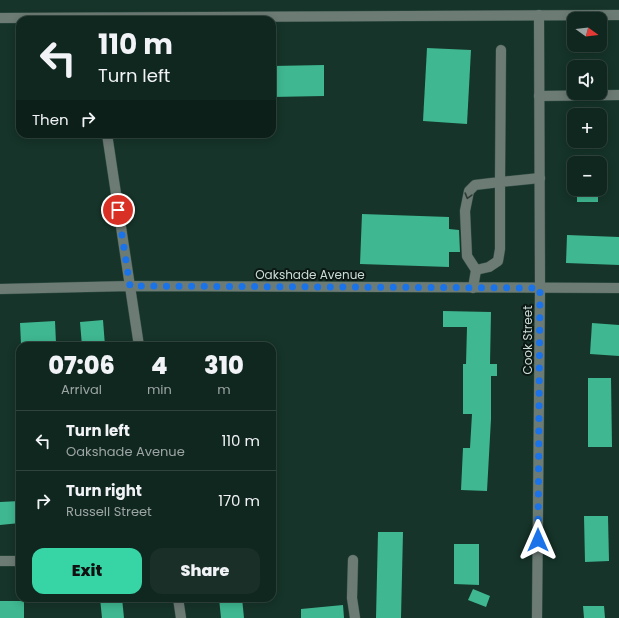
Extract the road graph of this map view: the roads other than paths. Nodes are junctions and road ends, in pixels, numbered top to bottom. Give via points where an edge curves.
1 (539, 15) junction
2 (619, 15) edge
3 (276, 17) edge
4 (0, 18) edge
5 (16, 18) edge
6 (501, 50) dead end
7 (619, 95) edge
8 (540, 96) junction
9 (107, 138) edge
10 (540, 178) junction
11 (500, 182) junction
12 (476, 270) junction
13 (130, 286) junction
14 (473, 288) junction
15 (540, 288) junction
16 (619, 288) edge
17 (0, 289) edge
18 (138, 342) edge
19 (353, 560) dead end
20 (0, 561) edge
21 (16, 561) edge
22 (179, 602) edge
23 (181, 618) edge
24 (354, 618) edge
25 (537, 618) edge

1 - 2 street
1 - 3 street
1 - 8 street, Cook Street
4 - 5 street
6 - 11 street
7 - 8 street
8 - 10 street, Cook Street
9 - 13 street
10 - 11 street
10 - 15 street, Cook Street
11 - 12 street via 498,260 489,267
11 -> 12 street via 475,185 469,191 464,211 467,256
12 - 14 street
13 - 14 street, Oakshade Avenue
13 - 17 street, Oakshade Avenue
13 - 18 street
14 - 15 street, Oakshade Avenue
15 - 16 street, Oakshade Avenue
15 - 25 street, Cook Street
19 - 24 street
20 - 21 street
22 - 23 street

